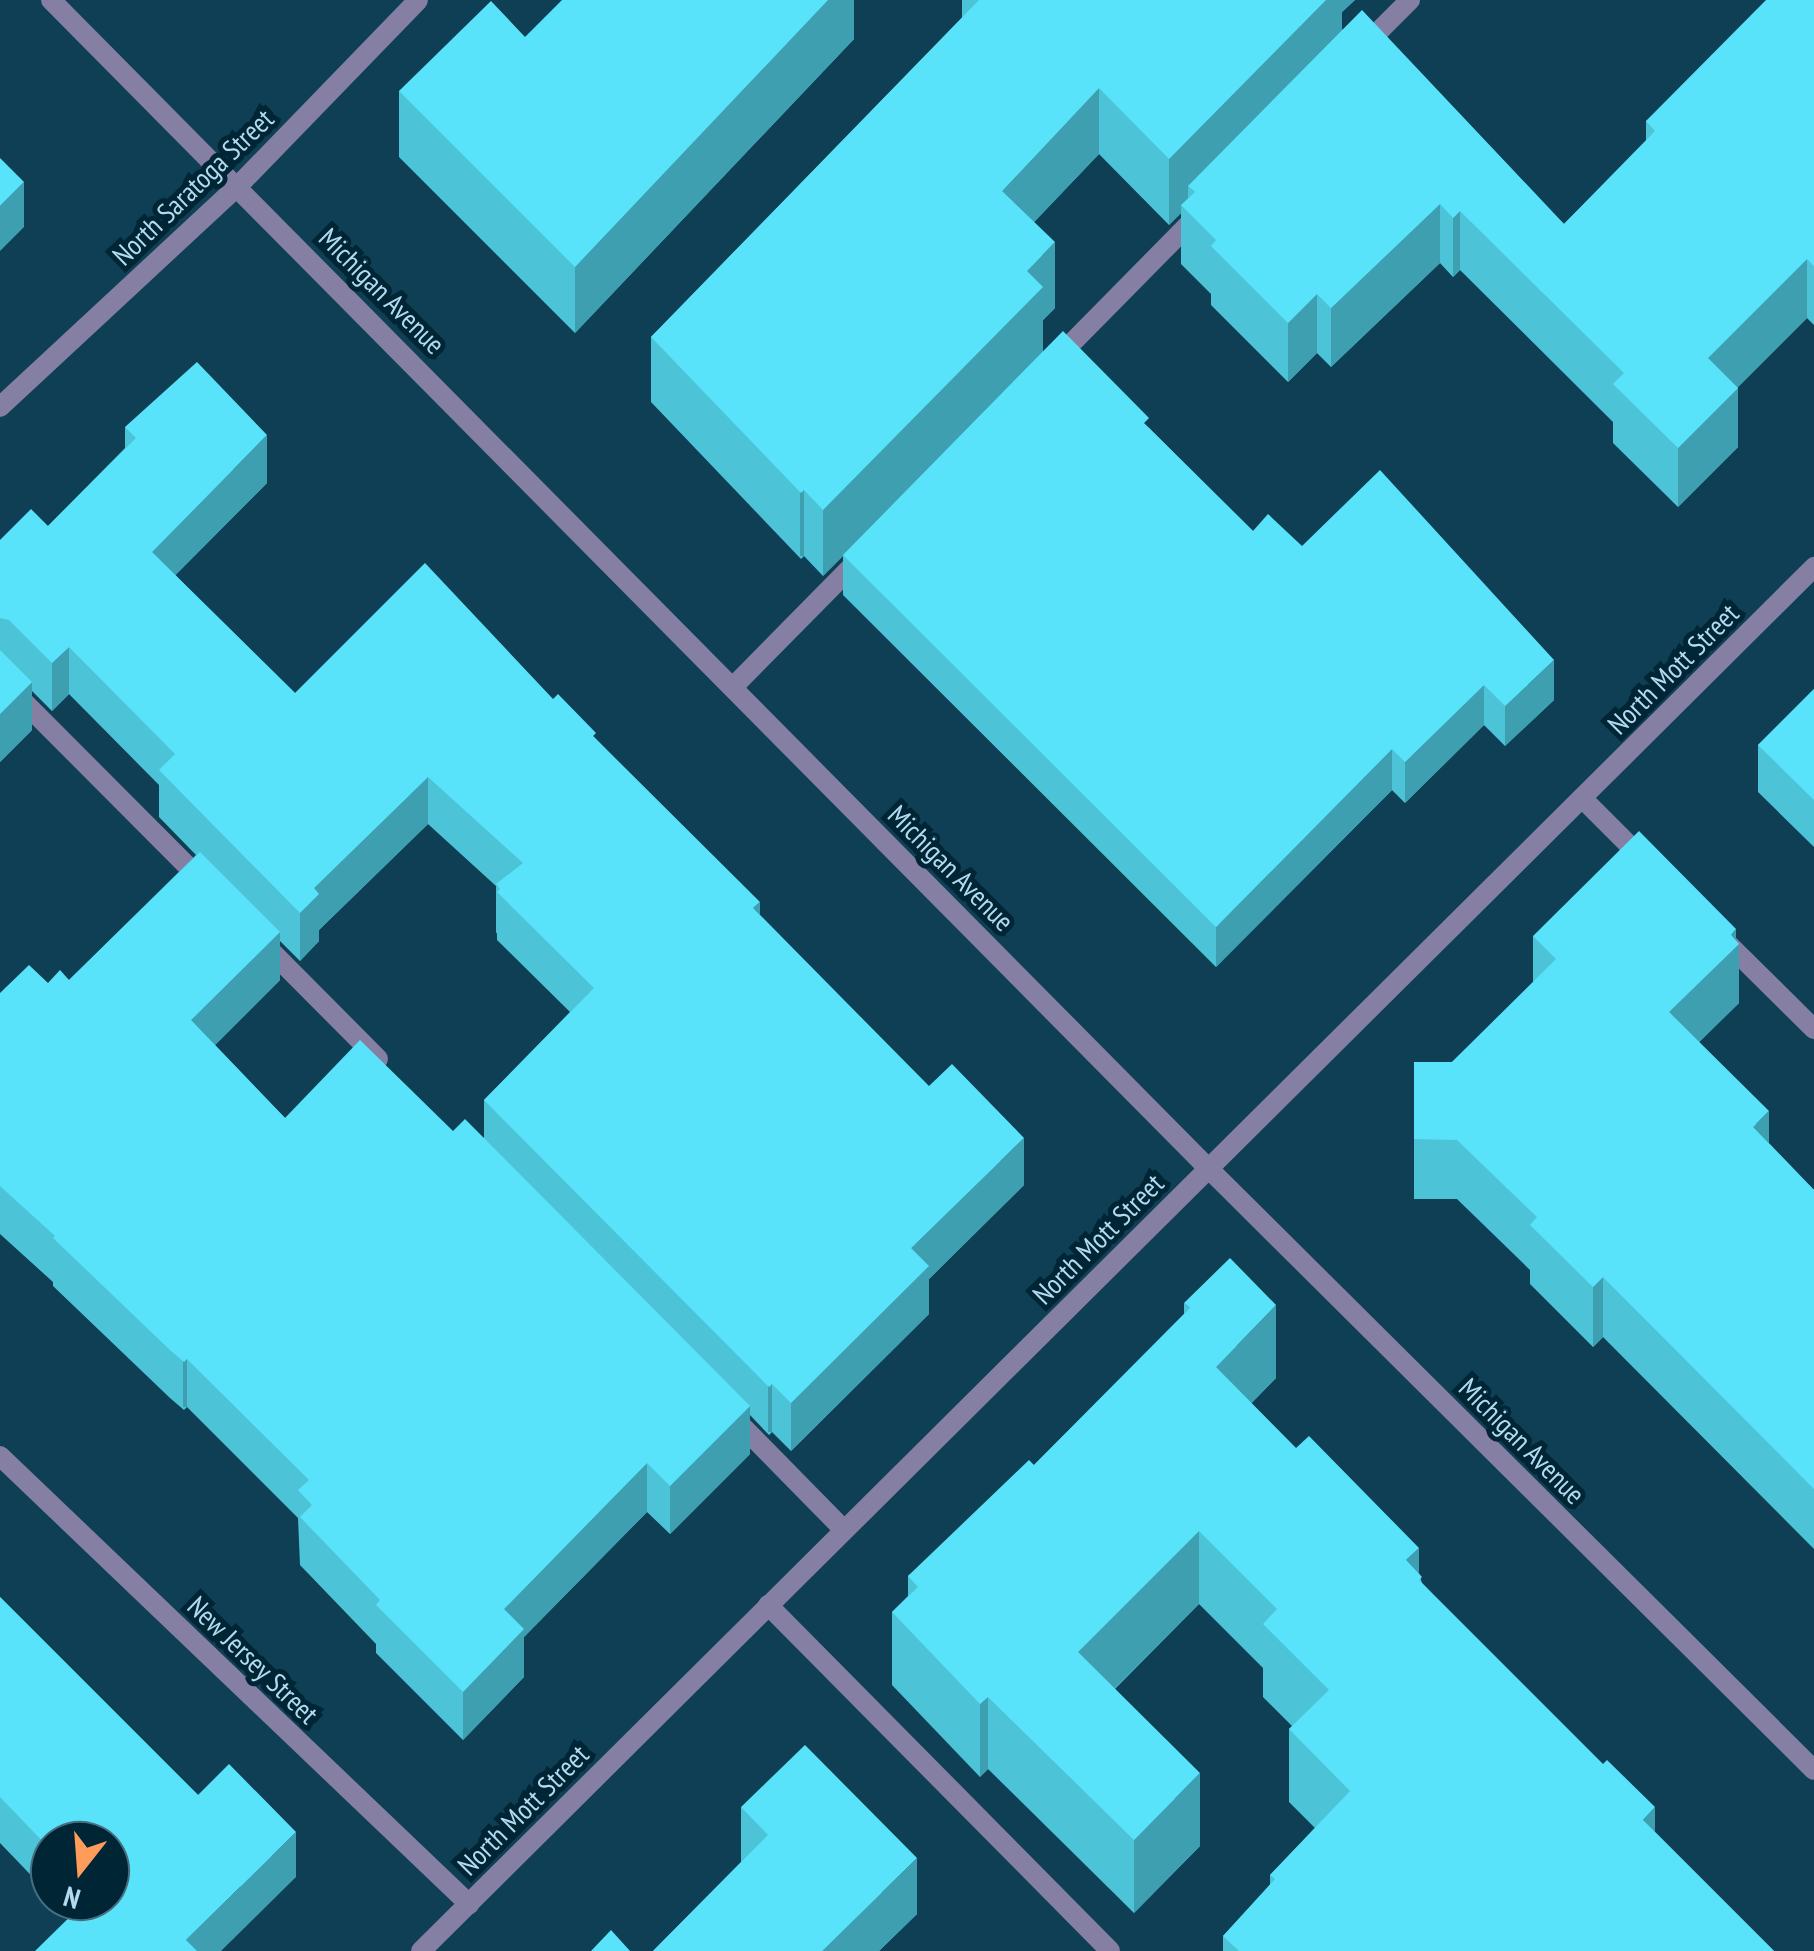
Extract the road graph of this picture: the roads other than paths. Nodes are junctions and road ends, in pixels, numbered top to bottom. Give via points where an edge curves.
1 (51, 0) edge
2 (418, 0) edge
3 (1410, 0) edge
4 (1341, 70) edge
5 (239, 185) junction
6 (1217, 196) edge
7 (1038, 378) edge
8 (0, 407) edge
9 (872, 546) edge
10 (1814, 567) edge
11 (0, 678) edge
12 (734, 686) junction
13 (1582, 798) junction
14 (1664, 879) edge
15 (1705, 920) edge
16 (1814, 1029) edge
17 (394, 1075) edge
18 (1208, 1168) junction
19 (717, 1402) edge
20 (0, 1456) edge
21 (844, 1530) junction
22 (768, 1605) junction
23 (1814, 1770) edge
24 (468, 1904) junction
25 (421, 1951) edge
26 (1110, 1951) edge

1 - 5 street, Michigan Avenue
2 - 5 street, North Saratoga Street
3 - 4 street
5 - 8 street, North Saratoga Street
5 - 12 street, Michigan Avenue
6 - 7 street
9 - 12 street
10 - 13 street, North Mott Street
11 - 17 street
12 - 18 street, Michigan Avenue
13 - 14 street
13 - 18 street, North Mott Street
15 - 16 street
18 - 21 street, North Mott Street
18 - 23 street, Michigan Avenue
19 - 21 street
20 - 24 street, New Jersey Street
21 - 22 street, North Mott Street
22 - 24 street, North Mott Street
22 - 26 street
24 - 25 street, North Mott Street

